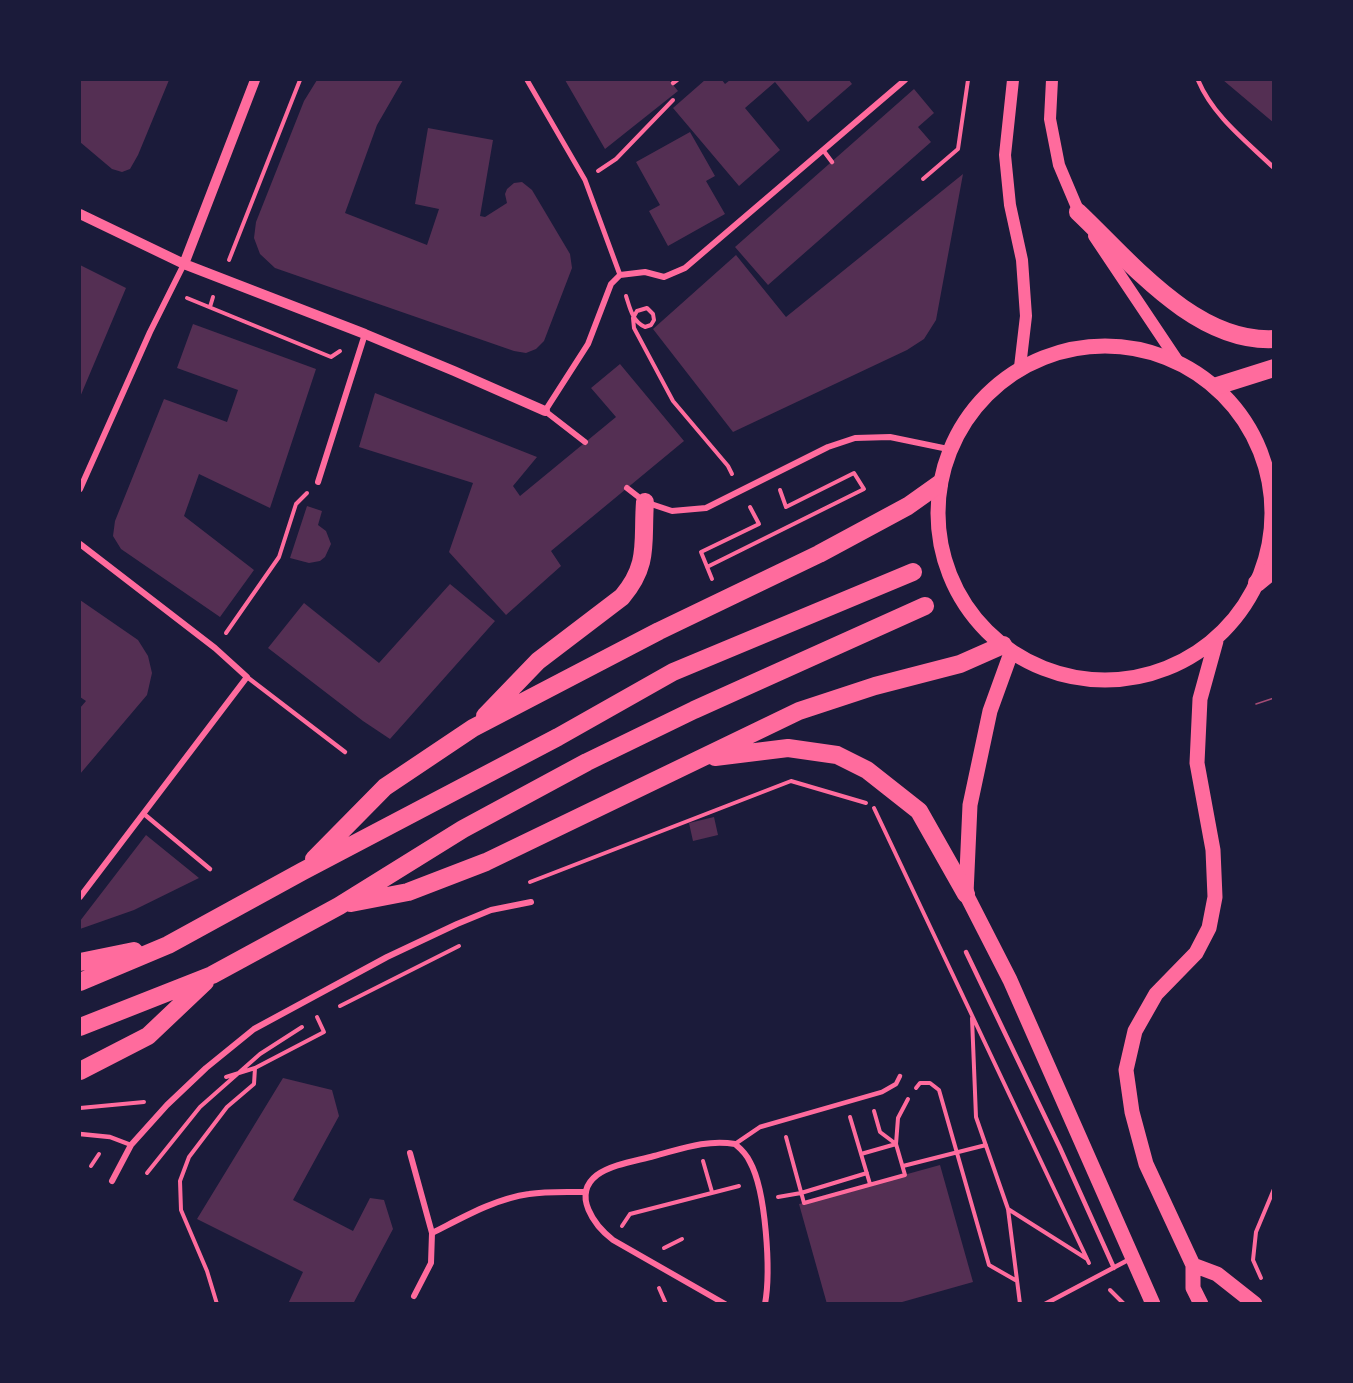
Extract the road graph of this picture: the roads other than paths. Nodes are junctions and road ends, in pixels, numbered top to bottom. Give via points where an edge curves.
1 (255, 80) edge
2 (527, 80) edge
3 (905, 80) edge
4 (1013, 80) edge
5 (1052, 80) edge
6 (1198, 80) edge
7 (822, 150) junction
8 (832, 162) dead end
9 (1274, 168) edge
10 (1078, 212) junction
11 (80, 214) edge
12 (184, 264) junction
13 (620, 275) junction
14 (365, 334) junction
15 (1274, 339) edge
16 (1177, 360) junction
17 (1020, 367) junction
18 (1274, 368) edge
19 (1216, 386) junction
20 (545, 411) junction
21 (585, 442) dead end
22 (948, 449) junction
23 (318, 482) road end
24 (939, 483) junction
25 (627, 488) dead end
26 (80, 489) edge
27 (645, 502) junction
28 (80, 544) edge
29 (1274, 569) edge
30 (913, 572) dead end
31 (1257, 583) junction
32 (924, 606) dead end
33 (1216, 640) junction
34 (1007, 649) junction
35 (247, 677) junction
36 (473, 728) junction
37 (345, 752) dead end
38 (702, 759) junction
39 (144, 814) junction
40 (210, 869) dead end
41 (303, 871) junction
42 (966, 894) junction
43 (80, 897) edge
44 (531, 902) dead end
45 (339, 906) junction
46 (168, 945) junction
47 (966, 952) dead end
48 (80, 962) edge
49 (213, 975) junction
50 (80, 982) edge
51 (80, 1027) edge
52 (80, 1071) edge
53 (900, 1076) dead end
54 (80, 1134) edge
55 (735, 1144) junction
56 (131, 1145) junction
57 (410, 1153) dead end
58 (112, 1181) dead end
59 (586, 1192) junction
60 (432, 1233) junction
61 (1133, 1258) junction
62 (1193, 1265) junction
63 (1114, 1268) junction
64 (414, 1296) dead end
65 (725, 1304) edge
66 (765, 1304) edge
67 (1045, 1304) edge
68 (1153, 1304) edge
69 (1201, 1304) edge
70 (1255, 1304) edge

1 - 12 street
2 - 13 street via 585,180
3 - 7 street
4 - 17 main road via 1005,155 1024,286 1026,316
5 - 10 main road via 1050,119 1059,165
6 - 9 lane via 1218,114
7 - 8 lane
7 - 13 street via 684,268 664,276 645,272
10 - 15 highway via 1155,287 1193,316 1235,334
10 - 16 main road
11 - 12 street
12 - 14 street
12 - 26 street
13 - 20 street via 611,284 588,344
14 - 20 street
14 - 23 street
16 - 17 main road via 1138,347 1080,346
16 - 19 main road
17 - 22 main road via 968,414
18 - 19 highway
19 - 31 main road via 1251,428 1270,476 1271,545
20 - 21 street
22 - 24 main road
22 - 27 street via 890,437 855,438 828,447 706,508 672,511
24 - 34 main road via 936,514 947,572 975,619
24 - 36 highway via 908,506 819,554 659,631
25 - 27 street
27 - 36 highway via 644,552 633,584 622,597 538,661
28 - 35 street
29 - 31 highway
30 - 41 highway via 673,672
31 - 33 main road
32 - 45 highway via 587,762 463,829
33 - 34 main road via 1154,674 1102,681 1064,676
33 - 62 main road via 1200,699 1197,763 1213,850 1215,897 1209,928 1196,953 1156,994 1135,1031 1126,1070 1146,1164
34 - 38 highway via 799,711
34 - 42 main road via 970,805
35 - 37 lane
35 - 39 street
36 - 41 highway via 385,787
38 - 42 highway via 788,748 837,755 867,770 919,811
38 - 45 highway via 486,862 408,892
39 - 40 lane
39 - 43 street
41 - 46 highway
42 - 61 main road via 1010,980
44 - 56 street via 491,910 457,924 387,957 255,1029 206,1068
45 - 49 highway
46 - 48 highway
46 - 50 highway
47 - 63 lane
49 - 51 highway
49 - 52 highway via 148,1036
53 - 55 lane via 896,1084 870,1096 760,1127
54 - 56 lane via 110,1137
55 - 59 street via 697,1144 607,1170 596,1176
55 - 66 street via 750,1162 758,1182 769,1258
56 - 58 street
57 - 60 street
59 - 60 street via 549,1192 507,1199
59 - 65 street via 585,1204 600,1230
60 - 64 street via 431,1263
61 - 63 lane
61 - 68 main road
62 - 69 main road via 1193,1288
62 - 70 main road via 1217,1274
63 - 67 lane

